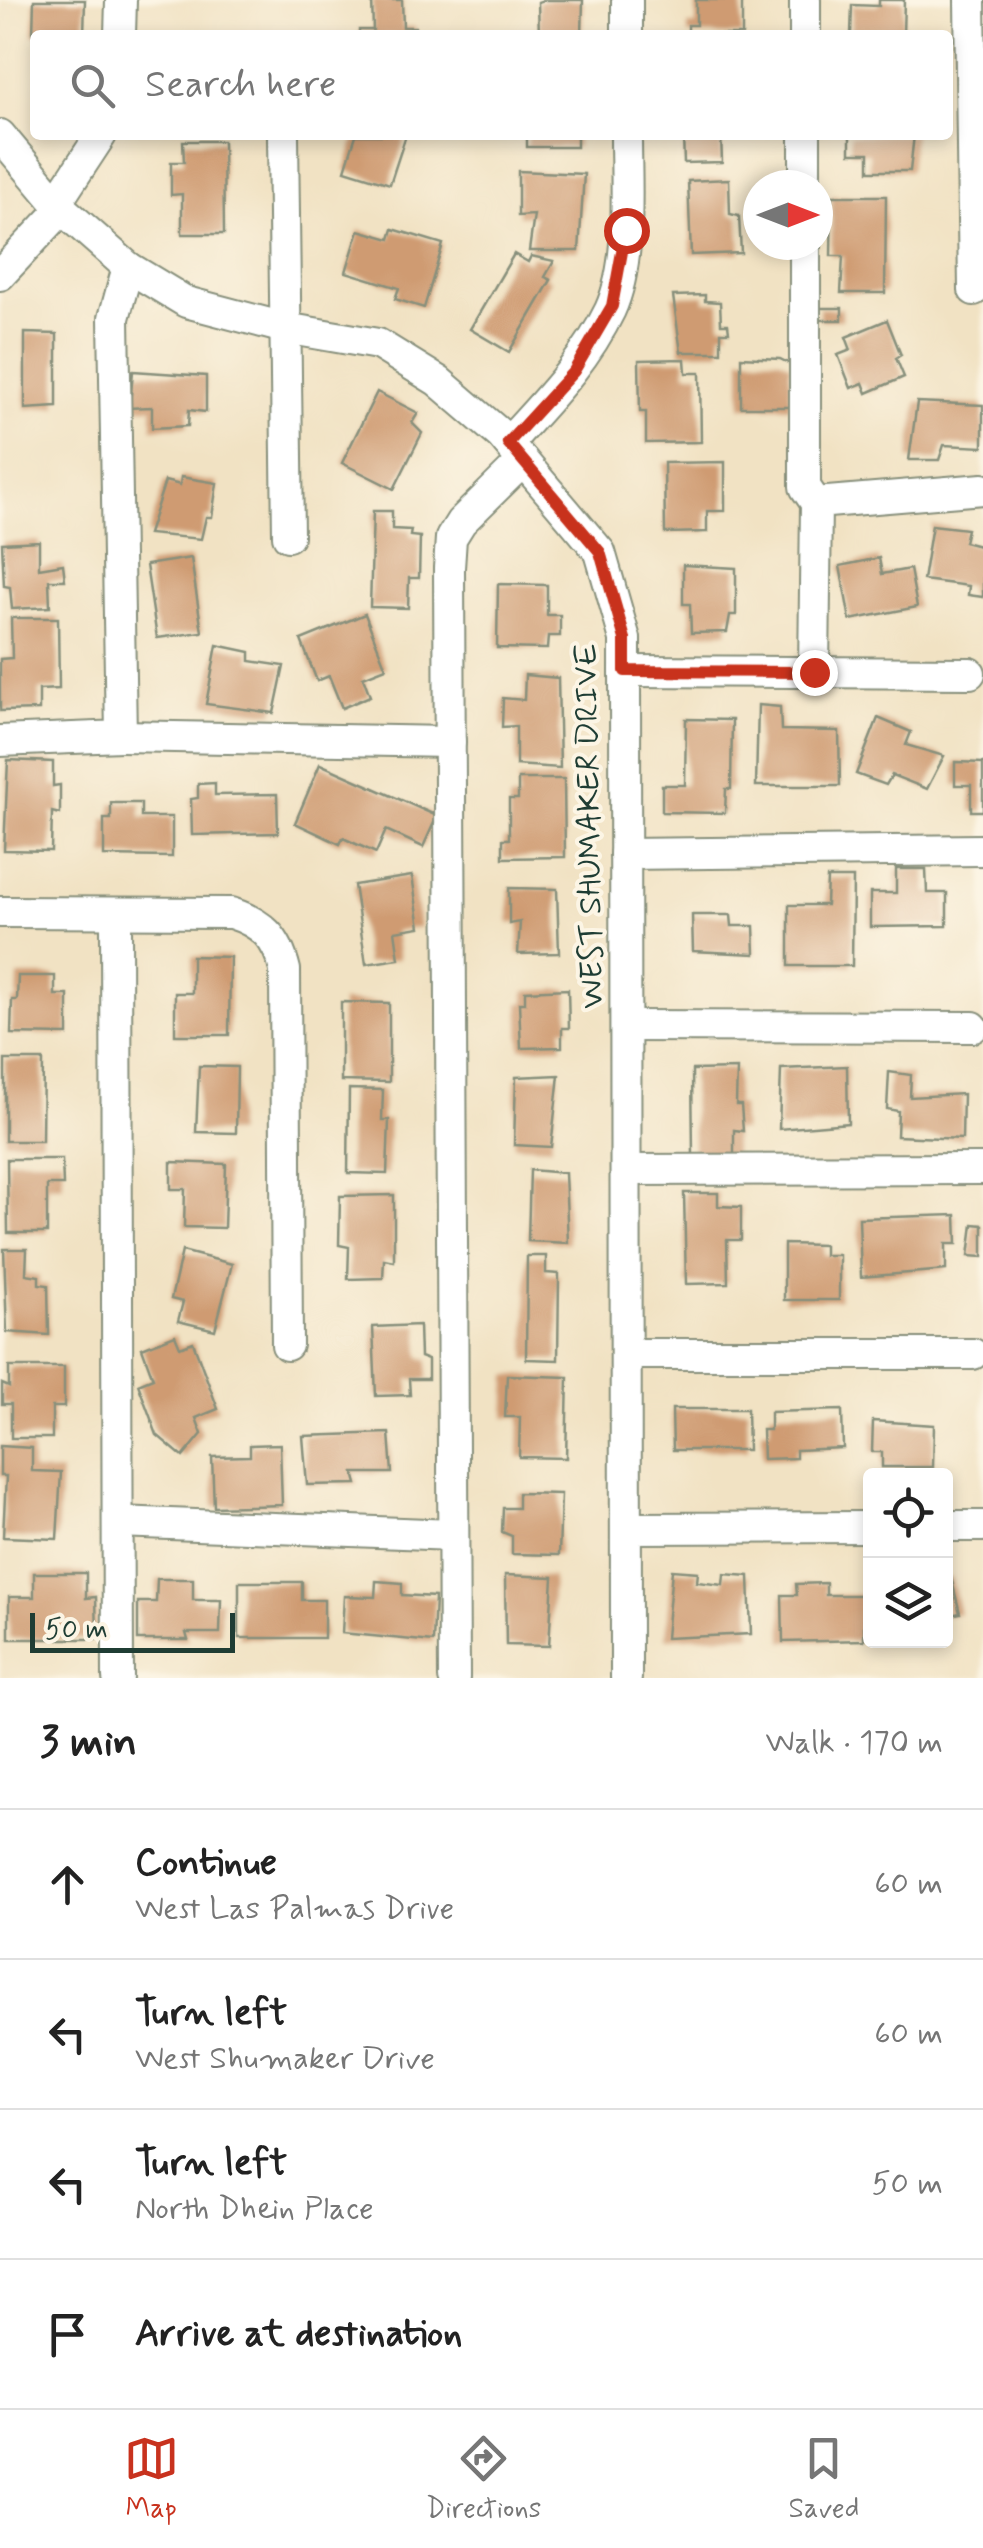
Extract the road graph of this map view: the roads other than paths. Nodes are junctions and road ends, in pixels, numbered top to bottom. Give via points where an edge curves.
1 (121, 0) edge
2 (627, 0) edge
3 (805, 0) edge
4 (970, 0) edge
5 (120, 30) edge
6 (627, 30) edge
7 (805, 30) edge
8 (0, 135) edge
9 (98, 140) edge
10 (283, 140) edge
11 (626, 140) edge
12 (805, 140) edge
13 (805, 170) edge
14 (59, 206) junction
15 (805, 260) edge
16 (128, 267) junction
17 (0, 275) edge
18 (974, 290) dead end
19 (286, 328) junction
20 (516, 452) junction
21 (983, 489) edge
22 (816, 503) junction
23 (288, 536) dead end
24 (625, 671) junction
25 (814, 672) junction
26 (970, 673) dead end
27 (121, 736) junction
28 (0, 741) edge
29 (450, 742) junction
30 (983, 850) edge
31 (625, 854) junction
32 (0, 912) edge
33 (116, 913) junction
34 (626, 1026) junction
35 (974, 1027) dead end
36 (983, 1168) edge
37 (626, 1170) junction
38 (287, 1346) dead end
39 (626, 1354) junction
40 (972, 1354) dead end
41 (118, 1522) junction
42 (953, 1526) edge
43 (983, 1526) edge
44 (863, 1527) edge
45 (626, 1528) junction
46 (454, 1535) junction
47 (118, 1678) edge
48 (454, 1678) edge
49 (626, 1678) edge

1 - 5 street
2 - 6 street
3 - 7 street
4 - 18 street
8 - 14 street, WEST SHUMAKER DRIVE
9 - 14 street
10 - 19 street
11 - 20 street via 626,230 612,306
12 - 13 street
14 - 16 street, WEST SHUMAKER DRIVE
14 - 17 street
15 - 22 street via 804,487
16 - 19 street, WEST SHUMAKER DRIVE via 186,302
16 - 27 street via 114,318
19 - 20 street, WEST SHUMAKER DRIVE via 378,344 438,380
19 - 23 street
20 - 24 street, WEST SHUMAKER DRIVE via 600,552 625,639
20 - 29 street via 451,538
21 - 22 street
22 - 25 street
24 - 25 street
24 - 31 street, WEST SHUMAKER DRIVE
25 - 26 street
27 - 28 street
27 - 29 street
29 - 46 street
30 - 31 street
31 - 34 street, WEST SHUMAKER DRIVE
32 - 33 street
33 - 38 street via 270,918 285,970
33 - 41 street
34 - 35 street
34 - 37 street, WEST SHUMAKER DRIVE
36 - 37 street
37 - 39 street, WEST SHUMAKER DRIVE
39 - 40 street
39 - 45 street, WEST SHUMAKER DRIVE
41 - 46 street
41 - 47 street
42 - 43 street
44 - 45 street
45 - 49 street, WEST SHUMAKER DRIVE
46 - 48 street

